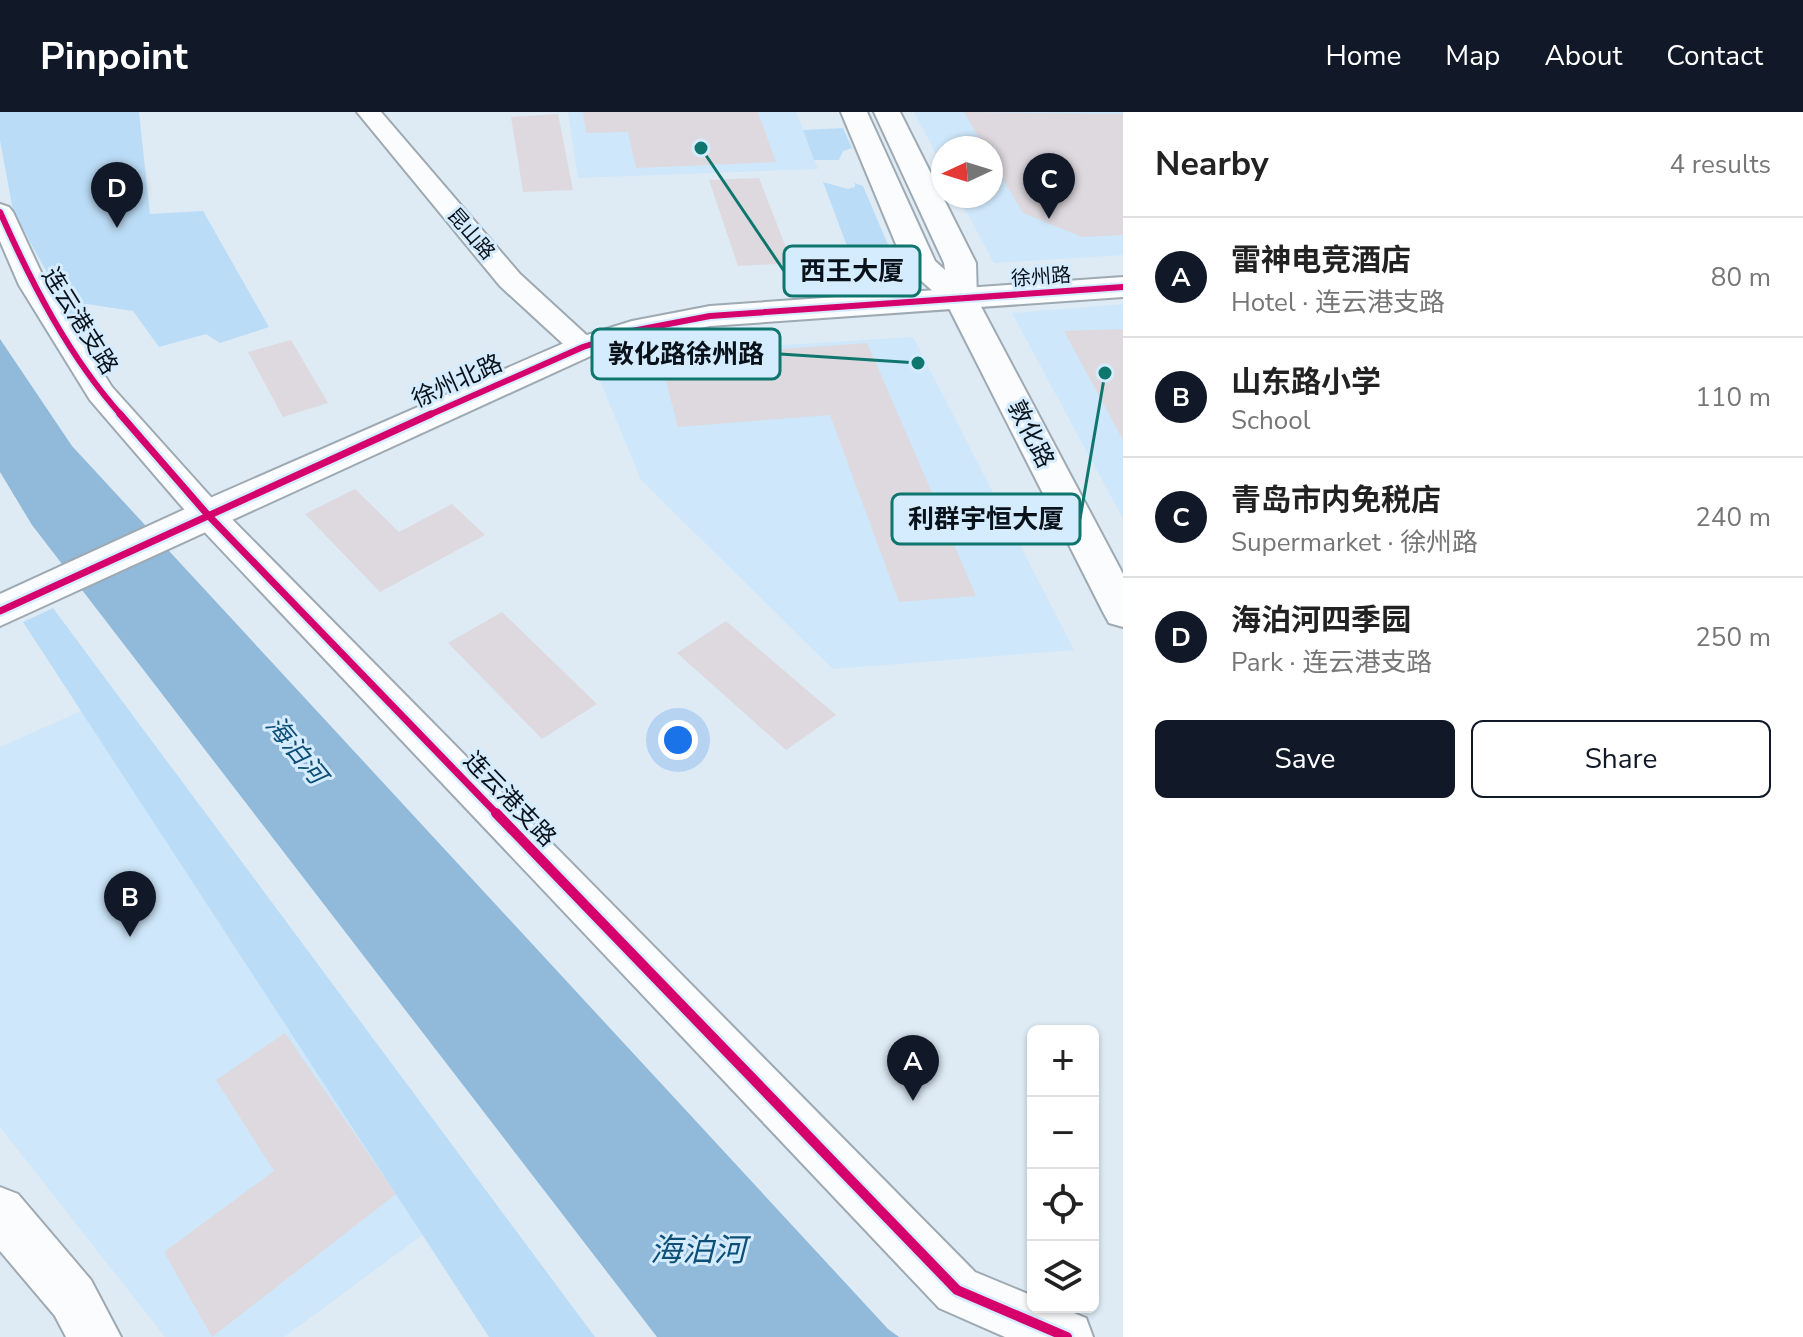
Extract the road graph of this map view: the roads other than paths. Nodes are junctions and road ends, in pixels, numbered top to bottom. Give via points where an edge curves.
1 (369, 112) edge
2 (854, 112) edge
3 (887, 112) edge
4 (0, 212) edge
5 (1123, 287) edge
6 (961, 299) junction
7 (583, 347) junction
8 (207, 514) junction
9 (9, 607) edge
10 (1123, 612) edge
11 (0, 1212) edge
12 (95, 1337) edge
13 (1067, 1337) edge

1 - 7 street, 昆山路 via 510,280
2 - 6 main road, 敦化路 via 921,266
3 - 6 main road, 敦化路 via 960,263
4 - 8 street, 连云港支路 via 33,285 101,393
5 - 6 main road, 徐州路
6 - 7 main road, 徐州北路 via 710,316
6 - 10 main road, 敦化路
7 - 8 main road, 徐州北路
8 - 9 main road, 徐州北路
8 - 13 street, 连云港支路 via 957,1290
11 - 12 street via 73,1298

